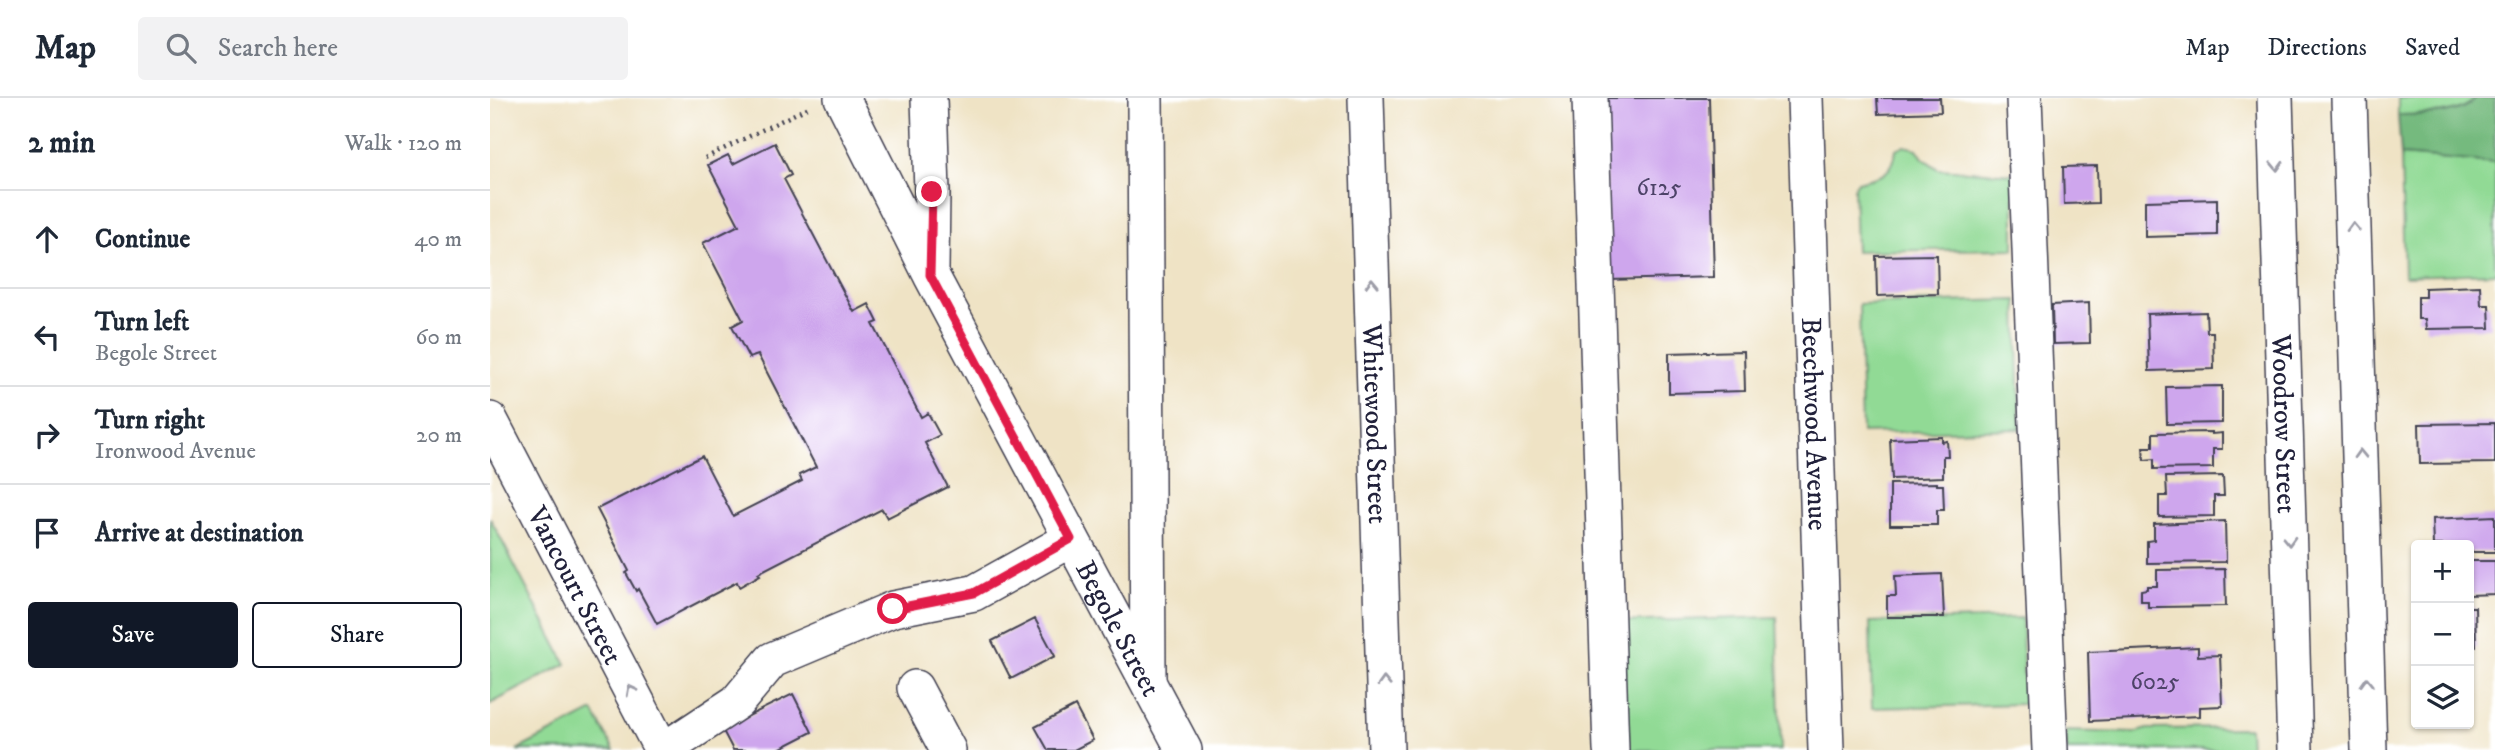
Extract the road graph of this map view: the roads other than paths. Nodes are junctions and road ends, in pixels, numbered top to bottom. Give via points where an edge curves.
1 (929, 98) edge
2 (1145, 98) edge
3 (1366, 98) edge
4 (1590, 98) edge
5 (1805, 98) edge
6 (2024, 98) edge
7 (2275, 98) edge
8 (2349, 98) edge
9 (825, 102) edge
10 (930, 275) junction
11 (490, 420) edge
12 (1071, 539) junction
13 (1148, 682) junction
14 (915, 688) dead end
15 (663, 750) edge
16 (948, 750) edge
17 (1184, 750) edge
18 (1386, 750) edge
19 (1611, 750) edge
20 (1826, 750) edge
21 (2050, 750) edge
22 (2295, 750) edge
23 (2369, 750) edge

1 - 10 street
2 - 13 street
18 -> 3 street, Whitewood Street
4 - 19 street
5 - 20 street, Beechwood Avenue
6 - 21 street
7 -> 22 street, Woodrow Street
23 -> 8 street
9 - 10 street, Begole Street
10 - 12 street, Begole Street
15 -> 11 street, Vancourt Street
12 - 13 street, Begole Street
12 - 15 street via 974,593 893,609 772,660 737,702
13 - 17 street, Begole Street
14 - 16 street

